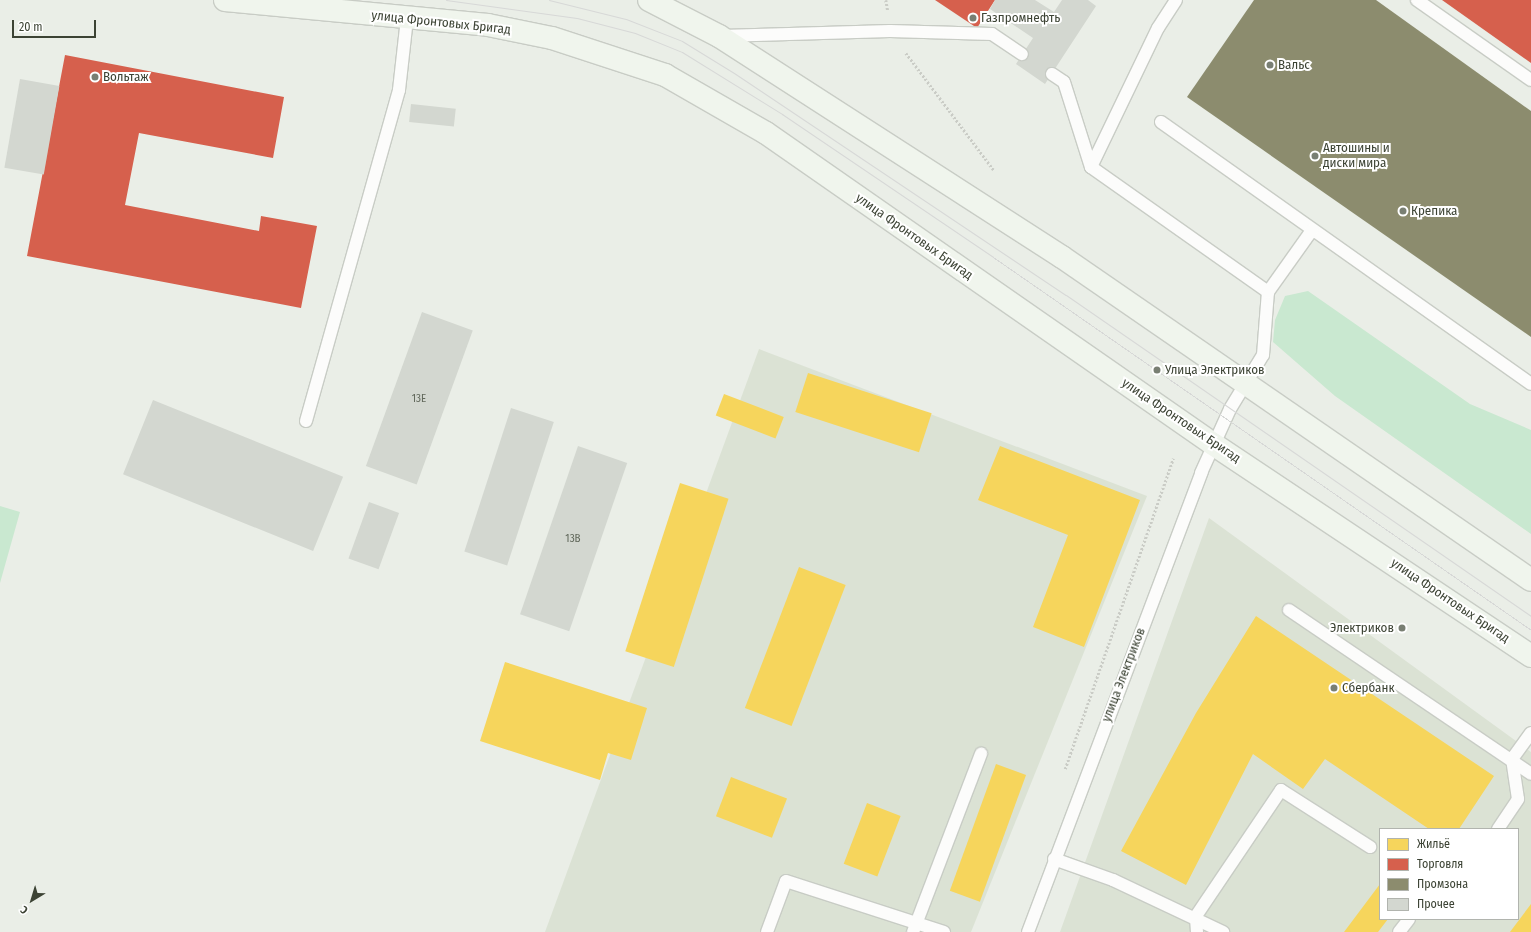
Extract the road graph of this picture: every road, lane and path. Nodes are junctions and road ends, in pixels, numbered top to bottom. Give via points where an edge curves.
1 (225, 0) edge
2 (649, 0) edge
3 (1176, 0) edge
4 (1417, 0) edge
5 (407, 19) junction
6 (890, 31) junction
7 (719, 36) junction
8 (1022, 54) dead end
9 (1052, 74) dead end
10 (1531, 80) edge
11 (1161, 122) dead end
12 (1092, 167) junction
13 (994, 170) dead end
14 (1312, 230) junction
15 (1268, 292) junction
16 (1246, 384) junction
17 (1531, 384) edge
18 (306, 421) dead end
19 (1213, 444) junction
20 (1173, 458) dead end
21 (1531, 580) edge
22 (1289, 610) dead end
23 (1531, 656) edge
24 (1531, 733) edge
25 (981, 754) dead end
26 (1512, 759) junction
27 (1064, 774) dead end
28 (1531, 774) edge
29 (1499, 828) edge
30 (1370, 848) dead end
31 (1054, 858) junction
32 (1196, 916) junction
33 (1408, 920) edge
34 (915, 927) edge
35 (767, 932) edge
36 (944, 932) edge
37 (1028, 932) edge
38 (1197, 932) edge
39 (1223, 932) edge
40 (1400, 932) edge

1 - 5 main road, улица Фронтовых Бригад
2 - 7 main road
3 - 12 lane via 1158,28
4 - 10 lane
5 - 18 lane via 399,90
5 - 19 main road, улица Фронтовых Бригад via 488,25 552,38 658,73 706,97 766,134
6 - 7 lane
6 - 8 lane via 992,34
6 - 13 path
7 - 16 main road via 1062,257
9 - 12 lane via 1064,82
11 - 14 lane
12 - 15 lane
14 - 15 lane
14 - 17 lane
15 - 16 lane, улица Электриков via 1263,355
16 - 19 lane, улица Электриков
16 - 21 main road
19 - 23 main road, улица Фронтовых Бригад
19 - 31 lane, улица Электриков
20 - 27 path
22 - 26 lane
24 - 26 lane
25 - 34 lane
26 - 28 lane
26 - 29 lane via 1518,799
30 - 32 lane via 1281,790
31 - 32 lane
31 - 37 lane, улица Электриков
32 - 38 lane
32 - 39 lane
33 - 40 lane
34 - 35 lane via 786,880
34 - 36 lane

